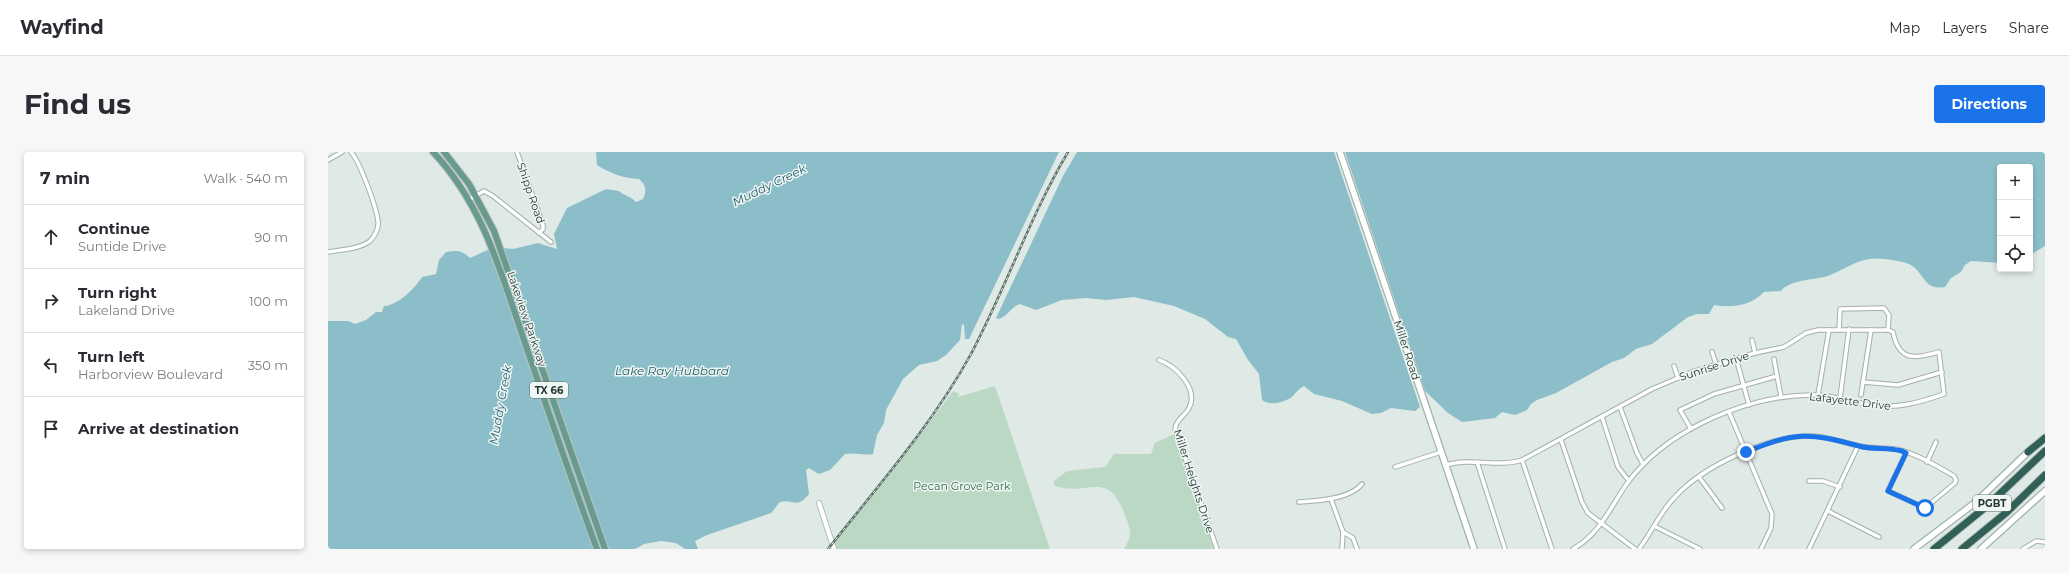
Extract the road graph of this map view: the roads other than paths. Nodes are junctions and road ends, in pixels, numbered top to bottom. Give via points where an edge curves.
1 (342, 152) edge
2 (351, 152) edge
3 (433, 152) edge
4 (443, 152) edge
5 (517, 152) edge
6 (1340, 152) edge
7 (328, 160) edge
8 (476, 195) junction
9 (470, 199) junction
10 (540, 233) junction
11 (551, 242) dead end
12 (328, 252) edge
13 (1829, 330) junction
14 (1839, 330) junction
15 (1849, 330) junction
16 (1871, 330) junction
17 (1888, 330) junction
18 (1752, 340) dead end
19 (1712, 352) dead end
20 (1755, 353) junction
21 (1736, 358) junction
22 (1774, 359) dead end
23 (1159, 360) dead end
24 (1716, 364) junction
25 (1674, 366) dead end
26 (1942, 372) junction
27 (1777, 376) junction
28 (1678, 378) junction
29 (1863, 382) junction
30 (1744, 385) junction
31 (1818, 395) junction
32 (1861, 395) dead end
33 (1781, 397) junction
34 (1840, 398) junction
35 (1749, 405) junction
36 (1620, 407) junction
37 (1729, 412) junction
38 (1602, 417) junction
39 (1691, 429) junction
40 (2045, 435) edge
41 (2045, 438) edge
42 (1561, 440) junction
43 (1936, 442) dead end
44 (1858, 446) junction
45 (2045, 451) edge
46 (1441, 452) junction
47 (1746, 452) junction
48 (2028, 452) junction
49 (1906, 453) junction
50 (1522, 460) junction
51 (1476, 462) junction
52 (1927, 462) junction
53 (1643, 464) junction
54 (1446, 465) junction
55 (1395, 467) dead end
56 (2045, 475) edge
57 (1699, 477) junction
58 (1629, 481) junction
59 (1809, 481) dead end
60 (1362, 484) dead end
61 (1840, 487) junction
62 (2045, 491) edge
63 (1331, 499) junction
64 (1299, 502) dead end
65 (819, 503) dead end
66 (1722, 508) dead end
67 (1828, 511) junction
68 (1601, 524) junction
69 (1654, 526) junction
70 (1343, 532) junction
71 (1879, 537) dead end
72 (2045, 542) edge
73 (597, 549) edge
74 (605, 549) edge
75 (834, 549) edge
76 (1217, 549) edge
77 (1342, 549) edge
78 (1357, 549) edge
79 (1474, 549) edge
80 (1505, 549) edge
81 (1552, 549) edge
82 (1573, 549) edge
83 (1635, 549) edge
84 (1639, 549) edge
85 (1700, 549) edge
86 (1761, 549) edge
87 (1809, 549) edge
88 (1914, 549) edge
89 (1934, 549) edge
90 (1962, 549) edge
91 (1981, 549) edge
92 (2023, 549) edge

1 - 7 street
2 - 12 street via 359,162 378,221 377,227 373,237 364,244
3 - 9 main road, Lakeview Parkway / TX 66
4 - 8 main road, Lakeview Parkway / TX 66
5 - 10 street, Shipp Road via 543,225
6 - 46 main road, Miller Road
8 - 9 street
8 - 10 street, Shipp Road via 484,191 493,196
8 - 74 main road, Lakeview Parkway / TX 66 via 494,232
9 - 73 main road, Lakeview Parkway / TX 66 via 487,234
10 - 11 street
13 - 14 street, Sunrise Drive
13 - 20 street, Sunrise Drive via 1812,331 1784,347
13 - 31 street
14 - 15 street, Sunrise Drive
14 - 17 street via 1840,310 1884,308 1889,315
15 - 16 street, Sunrise Drive
15 - 34 street
16 - 17 street, Sunrise Drive
16 - 29 street
17 - 26 street via 1893,332 1901,352 1910,357 1939,352
18 - 20 street
19 - 24 street
20 - 21 street, Sunrise Drive
21 - 24 street, Sunrise Drive
21 - 30 street
22 - 27 street
23 - 76 street, Miller Heights Drive via 1180,374 1189,387 1192,397 1190,407 1175,429
24 - 28 street, Sunrise Drive
25 - 28 street
26 - 29 street via 1898,385
26 - 34 street, Lafayette Drive via 1944,394 1919,402 1875,406
27 - 30 street
27 - 33 street
28 - 36 street, Sunrise Drive
29 - 32 street
30 - 35 street
30 - 39 street via 1714,394 1680,410
31 - 33 street, Lafayette Drive
31 - 34 street, Lafayette Drive
33 - 35 street, Lafayette Drive
35 - 37 street, Lafayette Drive
36 - 38 street, Sunrise Drive
36 - 53 street
37 - 39 street, Lafayette Drive
37 - 47 street
38 - 42 street, Sunrise Drive
38 - 58 street via 1618,467
39 - 53 street, Lafayette Drive via 1665,445
40 - 48 street
41 - 48 highway
42 - 50 street, Sunrise Drive
42 - 68 street via 1585,508
43 - 52 street
44 - 47 street via 1831,438 1802,436 1774,441
44 - 49 street via 1896,449
44 - 61 street
45 - 89 highway, PGBT via 1987,506
46 - 54 main road, Miller Road
46 - 55 street
47 - 57 street
47 - 86 street via 1772,514 1770,528
48 - 88 main road via 1976,502
49 - 52 street
49 - 52 street via 1888,491 1925,508 1956,480 1954,476
50 - 51 street, Sunrise Drive
50 - 81 street
51 - 54 street, Sunrise Drive via 1455,462
51 - 80 street
53 - 58 street, Lafayette Drive
54 - 79 main road, Miller Road
56 - 90 highway, PGBT
57 - 66 street
57 - 69 street via 1674,497
58 - 68 street, Lafayette Drive
59 - 61 street via 1823,481
60 - 63 street via 1357,489
61 - 67 street
62 - 91 main road
63 - 64 street
63 - 70 street
65 - 75 street
67 - 71 street
67 - 87 street
68 - 82 street, Lafayette Drive
68 - 83 street
69 - 84 street
69 - 85 street
70 - 77 street
70 - 78 street via 1353,538
72 - 92 street via 2036,541

